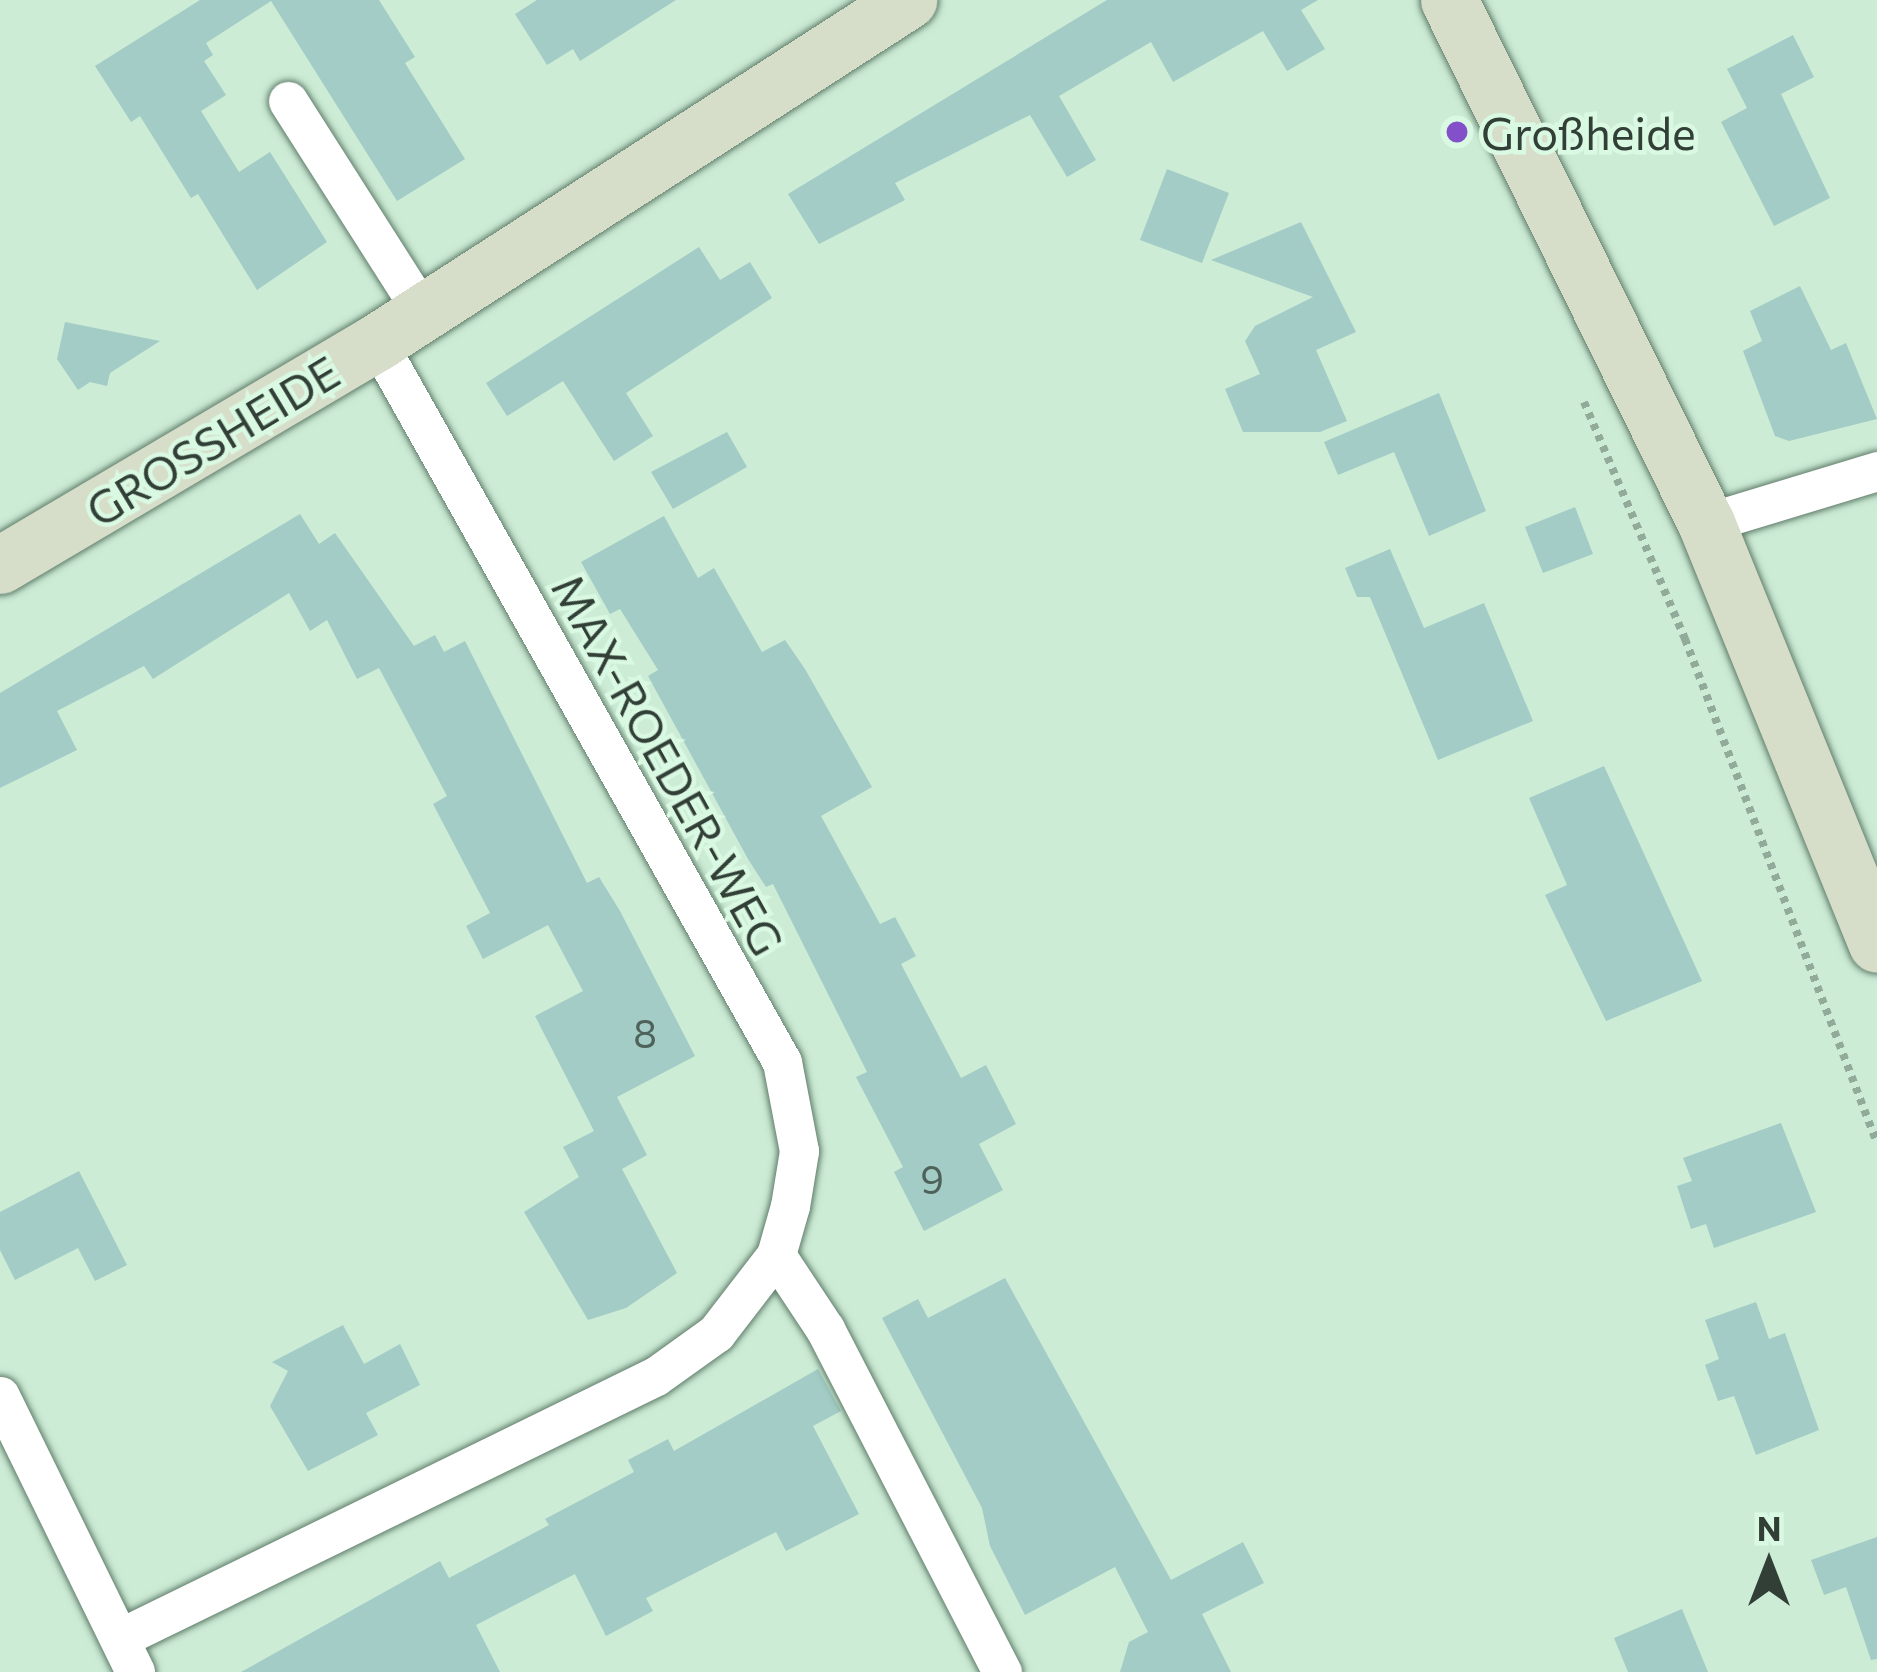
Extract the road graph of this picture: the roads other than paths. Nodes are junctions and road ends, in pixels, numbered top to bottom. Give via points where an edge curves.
1 (908, 0) edge
2 (1448, 0) edge
3 (288, 101) dead end
4 (400, 327) junction
5 (1877, 471) edge
6 (1706, 523) junction
7 (0, 565) edge
8 (1877, 944) edge
9 (776, 1255) junction
10 (0, 1396) edge
11 (128, 1654) edge
12 (1002, 1672) edge

1 - 4 main road, GROSSHEIDE
2 - 6 main road
3 - 4 street
4 - 7 main road, GROSSHEIDE
4 - 9 street, MAX-ROEDER-WEG via 782,1062 799,1151
5 - 6 street
6 - 8 main road
9 - 11 street, MAX-ROEDER-WEG via 716,1333 656,1376
9 - 12 street via 825,1329
10 - 11 street

